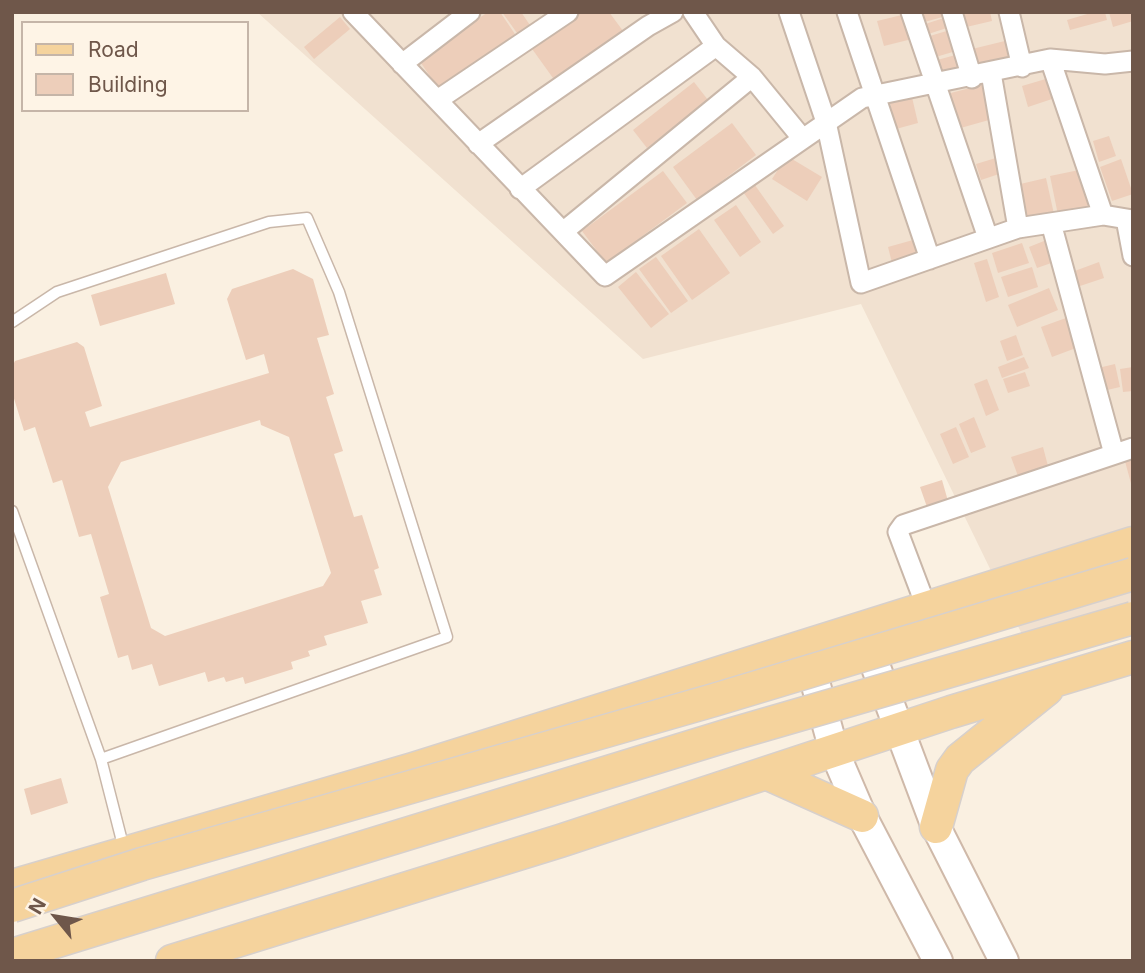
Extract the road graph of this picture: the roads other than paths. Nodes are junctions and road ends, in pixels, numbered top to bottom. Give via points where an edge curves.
1 (470, 12) edge
2 (568, 12) edge
3 (673, 12) edge
4 (694, 12) edge
5 (789, 12) edge
6 (847, 12) edge
7 (911, 12) edge
8 (952, 12) edge
9 (1009, 12) edge
10 (360, 14) edge
11 (642, 19) edge
12 (716, 46) junction
13 (1050, 59) junction
14 (1133, 61) edge
15 (402, 64) junction
16 (1022, 67) junction
17 (981, 75) junction
18 (752, 77) junction
19 (933, 84) junction
20 (878, 96) junction
21 (439, 99) junction
22 (826, 122) junction
23 (802, 138) junction
24 (478, 145) junction
25 (520, 189) junction
26 (1103, 215) junction
27 (1130, 220) edge
28 (1051, 223) junction
29 (1018, 228) junction
30 (564, 231) junction
31 (988, 238) junction
32 (1133, 257) edge
33 (930, 259) junction
34 (12, 322) edge
35 (1124, 451) edge
36 (12, 510) edge
37 (1133, 543) edge
38 (1133, 574) edge
39 (926, 606) junction
40 (1133, 618) edge
41 (861, 628) junction
42 (805, 644) junction
43 (1133, 657) edge
44 (1059, 679) junction
45 (897, 730) junction
46 (834, 751) junction
47 (101, 760) junction
48 (766, 773) junction
49 (862, 816) junction
50 (936, 827) junction
51 (125, 853) junction
52 (12, 886) edge
53 (12, 906) edge
54 (12, 955) edge
55 (185, 959) edge
56 (937, 961) edge
57 (1004, 961) edge

1 - 15 street
2 - 21 street
3 - 11 street
4 - 12 street
5 - 22 street
6 - 20 street
7 - 19 street
8 - 17 street
9 - 16 street
10 - 15 street
11 - 24 street
12 - 18 street
12 - 25 street
13 - 14 street via 1105,64
13 - 16 street
13 - 26 street
15 - 21 street
16 - 17 street
17 - 19 street
17 - 29 street
18 - 23 street
18 - 30 street
19 - 20 street
19 - 31 street
20 - 22 street via 862,98
20 - 33 street
21 - 24 street
22 - 23 street
22 - 33 street via 861,283
23 - 30 street via 605,275
24 - 25 street
25 - 30 street
26 - 27 street
26 - 28 street
27 - 32 street
28 - 29 street
28 - 35 street
29 - 31 street
31 - 33 street
34 - 47 lane via 57,292 269,222 307,218 339,292 447,638
35 - 39 street via 903,525 898,531
36 - 47 lane
37 - 39 main road
38 - 53 main road, bridge
39 - 41 main road
40 - 54 main road, bridge
41 - 42 main road
41 - 45 street
42 - 46 street
42 - 51 main road via 414,769
43 - 44 main road
44 - 45 main road
44 - 50 main road via 960,759 952,770
45 - 46 main road
45 - 50 street
46 - 48 main road
46 - 49 street
47 - 51 lane
48 - 49 main road
48 - 55 main road
49 - 56 street
50 - 57 street
51 - 52 main road

